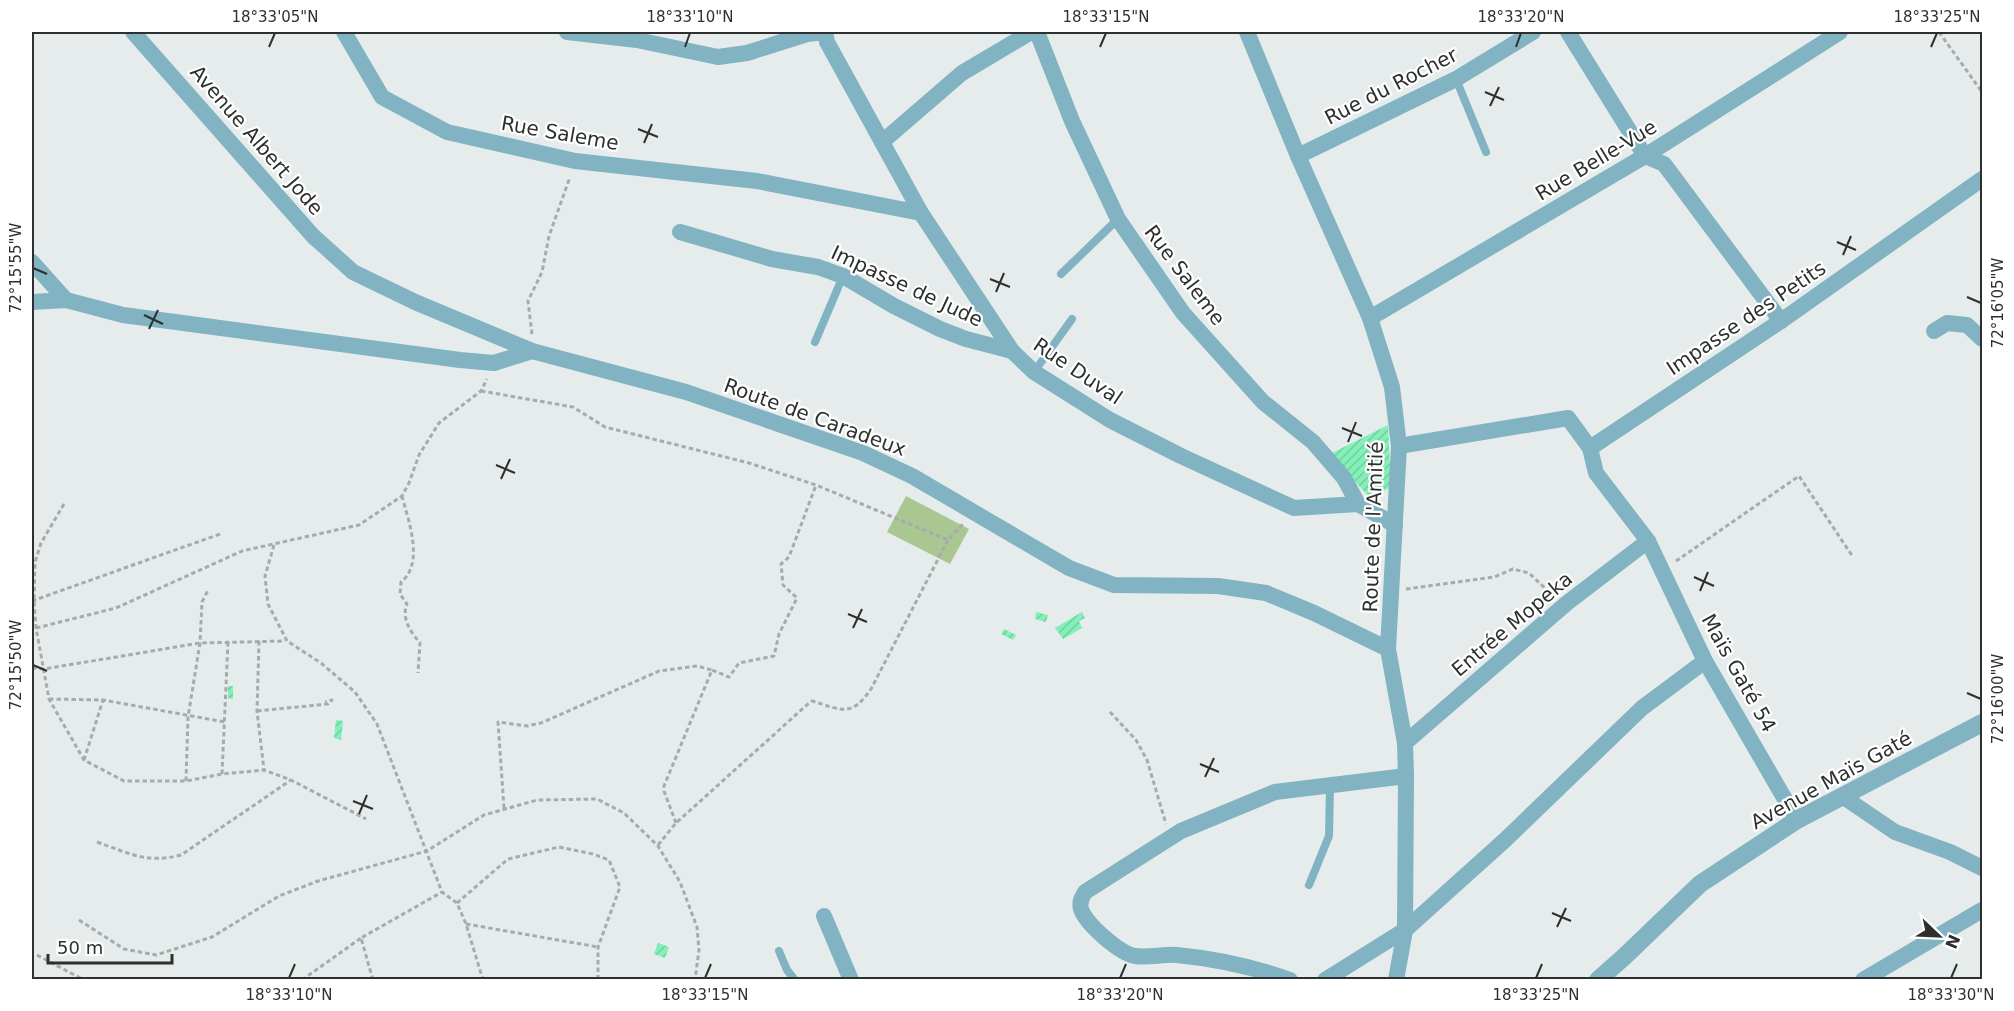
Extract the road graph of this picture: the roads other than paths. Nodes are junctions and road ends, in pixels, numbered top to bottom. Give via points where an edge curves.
1 (134, 32) edge
2 (344, 32) edge
3 (567, 32) edge
4 (825, 32) edge
5 (1031, 32) edge
6 (1037, 32) edge
7 (1247, 32) edge
8 (1533, 32) edge
9 (1568, 32) edge
10 (1840, 32) edge
11 (1455, 79) junction
12 (882, 142) junction
13 (1486, 152) dead end
14 (1298, 156) junction
15 (1645, 156) junction
16 (1983, 179) edge
17 (921, 213) junction
18 (1118, 219) junction
19 (680, 232) dead end
20 (32, 262) edge
21 (353, 272) joint
22 (1061, 274) dead end
23 (843, 276) junction
24 (66, 300) junction
25 (32, 302) edge
26 (1370, 318) junction
27 (1072, 319) dead end
28 (1780, 321) junction
29 (1934, 331) dead end
30 (1983, 339) edge
31 (815, 342) dead end
32 (532, 351) junction
33 (1012, 351) junction
34 (1034, 372) junction
35 (1399, 446) junction
36 (1590, 448) junction
37 (1358, 504) junction
38 (1395, 525) junction
39 (1648, 541) junction
40 (1388, 649) junction
41 (1705, 661) junction
42 (1983, 723) edge
43 (1405, 743) junction
44 (1407, 776) junction
45 (1330, 785) junction
46 (1842, 795) junction
47 (1797, 820) junction
48 (1983, 868) edge
49 (1309, 885) dead end
50 (1983, 910) edge
51 (824, 916) dead end
52 (1405, 930) junction
53 (779, 951) dead end
54 (795, 980) edge
55 (851, 980) edge
56 (1290, 980) edge
57 (1325, 980) edge
58 (1396, 980) edge
59 (1598, 980) edge
60 (1863, 980) edge

1 - 21 street, Avenue Albert Jode via 313,236
2 - 17 street, Rue Saleme via 382,97 447,132 575,161 757,181
3 - 4 street via 637,40 718,57
4 - 12 street, Rue Duval
5 - 12 street via 962,73
6 - 18 street, Rue Saleme via 1072,121
7 - 14 street, Route de l'Amitié
8 - 11 street, Rue du Rocher
9 - 15 street
10 - 15 street, Rue Belle-Vue
11 - 13 lane
11 - 14 street, Rue du Rocher
12 - 17 street, Rue Duval
14 - 26 street, Route de l'Amitié
15 - 26 street, Rue Belle-Vue
15 - 28 street via 1664,164
16 - 28 street, Impasse des Petits
17 - 33 street, Rue Duval
18 - 22 lane
18 - 37 street, Rue Saleme via 1183,313 1263,402 1313,442 1344,478
19 - 23 street, Impasse de Jude
20 - 24 street
21 - 32 street, Route de Caradeux
23 - 31 lane
23 - 33 street, Impasse de Jude via 940,329
24 - 25 street
24 - 32 street via 123,315 200,327 494,363
26 - 35 street, Route de l'Amitié via 1392,387
27 - 34 lane
28 - 36 street, Impasse des Petits
29 - 30 street via 1947,323 1967,325
32 - 40 street, Route de Caradeux via 686,392 863,453 912,476 1069,567 1114,585 1218,586 1266,593
33 - 34 street, Rue Duval
34 - 37 street, Rue Duval via 1110,420 1294,508
35 - 36 street, Maïs Gaté 54 via 1568,418
35 - 38 street, Route de l'Amitié
36 - 39 street, Maïs Gaté 54 via 1596,473
37 - 38 street
38 - 40 street, Route de l'Amitié
39 - 41 street, Maïs Gaté 54
39 - 43 street, Entrée Mopeka via 1567,603
40 - 43 street, Route de l'Amitié
41 - 47 street, Maïs Gaté 54
41 - 52 street via 1642,708
42 - 46 street, Avenue Maïs Gaté
43 - 44 street, Route de l'Amitié
44 - 45 street
44 - 52 street, Route de l'Amitié
45 - 49 lane via 1329,836
45 - 56 street via 1275,792 1180,831 1081,898 1081,908 1101,936 1134,956 1210,958 1248,965
46 - 47 street, Avenue Maïs Gaté
46 - 48 street via 1895,832
47 - 59 street, Avenue Maïs Gaté via 1700,884
50 - 60 street
51 - 55 street
52 - 57 street
52 - 58 street, Route de l'Amitié
53 - 54 lane

